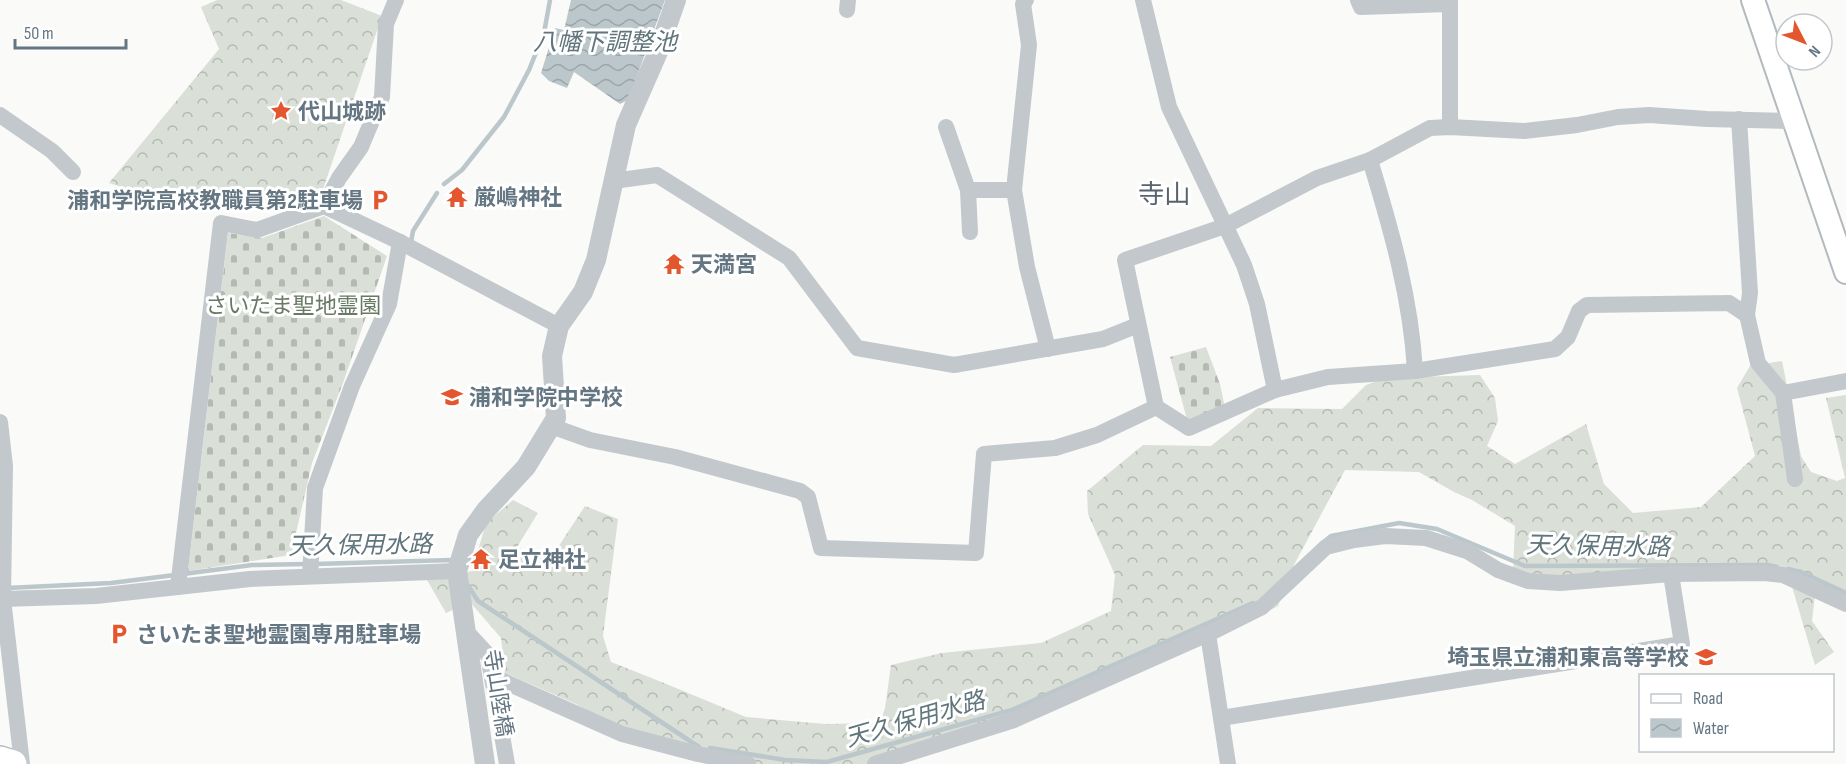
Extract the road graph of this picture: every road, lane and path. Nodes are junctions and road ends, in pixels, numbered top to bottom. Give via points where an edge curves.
1 (396, 0) edge
2 (676, 0) edge
3 (1143, 0) edge
4 (1358, 0) edge
5 (1023, 1) edge
6 (1449, 2) edge
7 (1758, 2) edge
8 (0, 115) edge
9 (1739, 119) junction
10 (1794, 121) junction
11 (946, 127) dead end
12 (1450, 127) junction
13 (1370, 160) junction
14 (73, 172) dead end
15 (613, 181) junction
16 (968, 190) junction
17 (1014, 190) junction
18 (324, 206) junction
19 (1225, 226) junction
20 (970, 232) dead end
21 (400, 242) junction
22 (1846, 272) edge
23 (1747, 315) junction
24 (1138, 325) junction
25 (559, 326) junction
26 (1048, 349) junction
27 (1415, 371) junction
28 (1846, 381) edge
29 (1275, 390) junction
30 (1783, 393) junction
31 (1156, 407) junction
32 (0, 422) edge
33 (551, 426) junction
34 (1795, 479) dead end
35 (457, 571) junction
36 (1671, 574) junction
37 (310, 576) junction
38 (178, 586) junction
39 (3, 599) junction
40 (1846, 604) edge
41 (465, 630) junction
42 (1208, 634) junction
43 (492, 676) junction
44 (1221, 718) junction
45 (0, 760) edge
46 (14, 764) edge
47 (22, 764) edge
48 (485, 764) edge
49 (507, 764) edge
50 (748, 764) edge
51 (874, 764) edge
52 (1228, 764) edge

1 - 18 street via 386,24 382,97 362,147
2 - 15 street via 626,125
3 - 19 street via 1169,107
4 - 6 street via 1360,7
5 - 17 street via 1029,45
6 - 12 street
7 - 10 main road
8 - 14 street via 52,151
9 - 10 street
9 - 12 street via 1649,115 1524,131
9 - 23 street via 1750,293
10 - 22 main road
11 - 16 street
12 - 13 street via 1430,128
13 - 19 street via 1317,178
13 - 27 street via 1407,302
15 - 25 street via 596,260 583,292
15 - 26 street via 657,175 789,258 857,348 954,365
16 - 17 street
16 - 20 street
17 - 26 street via 1027,267
18 - 21 street
18 - 38 street via 257,231 221,223
19 - 24 street via 1125,260
19 - 29 street via 1257,304
21 - 25 street
21 - 37 street via 389,304 352,386 315,488
23 - 27 street via 1729,303 1587,305 1579,311 1568,337 1555,349
23 - 30 street via 1758,363
24 - 26 street via 1103,339
24 - 31 street
25 - 33 street via 552,356 556,418
27 - 29 street via 1328,377
28 - 30 street
29 - 31 street via 1189,428
30 - 34 street
31 - 33 street via 1096,435 1055,448 984,454 976,553 821,548 808,497 800,491 590,440
32 - 39 street via 4,466
33 - 35 street via 526,467 468,535
35 - 37 street
35 - 41 street, 寺山陸橋
36 - 40 street via 1783,575
36 - 42 street via 1560,583 1528,581 1467,552 1426,538 1375,537 1326,547 1263,607
36 - 44 street via 1682,644
37 - 38 street
38 - 39 street via 96,596
39 - 47 street
41 - 43 street via 488,655
41 - 48 street, 寺山陸橋
42 - 44 street
42 - 51 street via 1014,720
43 - 49 street
43 - 50 street via 622,734
44 - 52 street
45 - 46 highway

